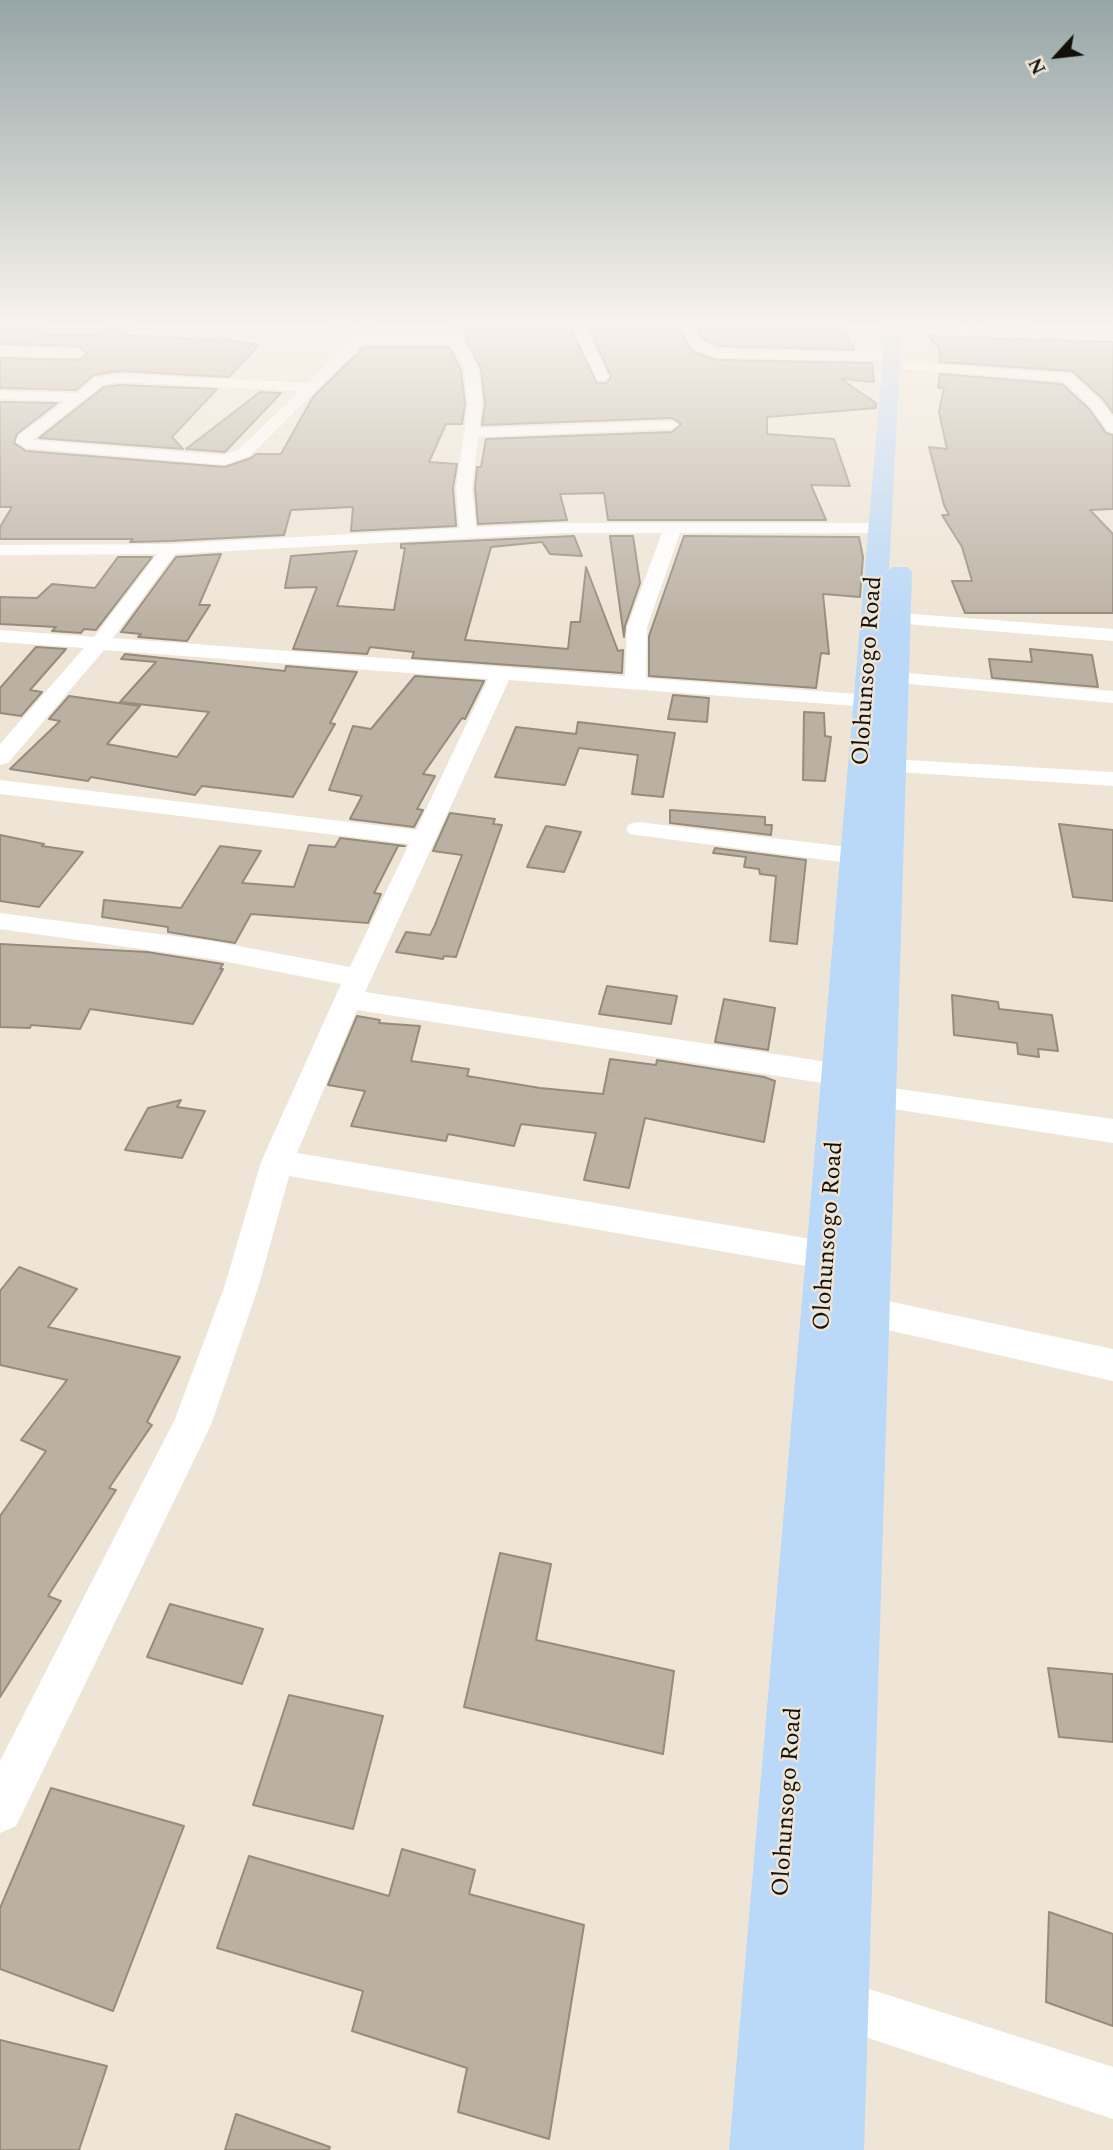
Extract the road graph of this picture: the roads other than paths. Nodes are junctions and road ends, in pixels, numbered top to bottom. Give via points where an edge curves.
1 (44, 423) edge
2 (275, 423) edge
3 (472, 423) edge
4 (896, 423) edge
5 (672, 425) dead end
6 (471, 433) junction
7 (895, 434) junction
8 (673, 528) junction
9 (878, 528) junction
10 (468, 534) junction
11 (170, 549) junction
12 (0, 550) edge
13 (900, 619) junction
14 (1113, 635) edge
15 (0, 636) edge
16 (101, 641) junction
17 (502, 672) junction
18 (635, 683) junction
19 (883, 689) junction
20 (1113, 697) edge
21 (0, 758) edge
22 (890, 766) junction
23 (1113, 779) edge
24 (0, 787) edge
25 (638, 829) dead end
26 (423, 838) junction
27 (856, 856) junction
28 (0, 921) edge
29 (354, 989) junction
30 (841, 1075) junction
31 (878, 1097) junction
32 (1113, 1131) edge
33 (277, 1162) junction
34 (829, 1256) junction
35 (869, 1312) junction
36 (1113, 1364) edge
37 (7, 1782) edge
38 (838, 2004) junction
39 (1113, 2093) edge
40 (764, 2150) edge
41 (829, 2150) edge

1 - 2 street via 24,442 234,458
3 - 6 street
4 - 7 main road, Olohunsogo Road
5 - 6 street
6 - 10 street via 464,488
7 - 9 main road, Olohunsogo Road
7 - 13 main road, Olohunsogo Road
8 - 9 street
8 - 10 street
8 - 18 street via 637,627
9 - 19 main road, Olohunsogo Road
10 - 11 street
11 - 12 street
11 - 16 street
13 - 14 street
13 - 19 main road, Olohunsogo Road
15 - 16 street
16 - 17 street
16 - 21 street
17 - 18 street
17 - 26 street
18 - 19 street
19 - 20 street via 1031,688
19 - 22 main road, Olohunsogo Road
19 - 27 main road, Olohunsogo Road
22 - 23 street
22 - 31 main road, Olohunsogo Road
24 - 26 street
25 - 27 street
26 - 29 street
27 - 30 main road, Olohunsogo Road
28 - 29 street via 212,950
29 - 30 street
29 - 33 street
30 - 34 main road, Olohunsogo Road
31 - 32 street
31 - 35 main road, Olohunsogo Road
33 - 34 street
33 - 37 street via 242,1285 191,1425
34 - 40 main road, Olohunsogo Road
35 - 36 street
35 - 38 main road, Olohunsogo Road
38 - 39 street
38 - 41 main road, Olohunsogo Road

